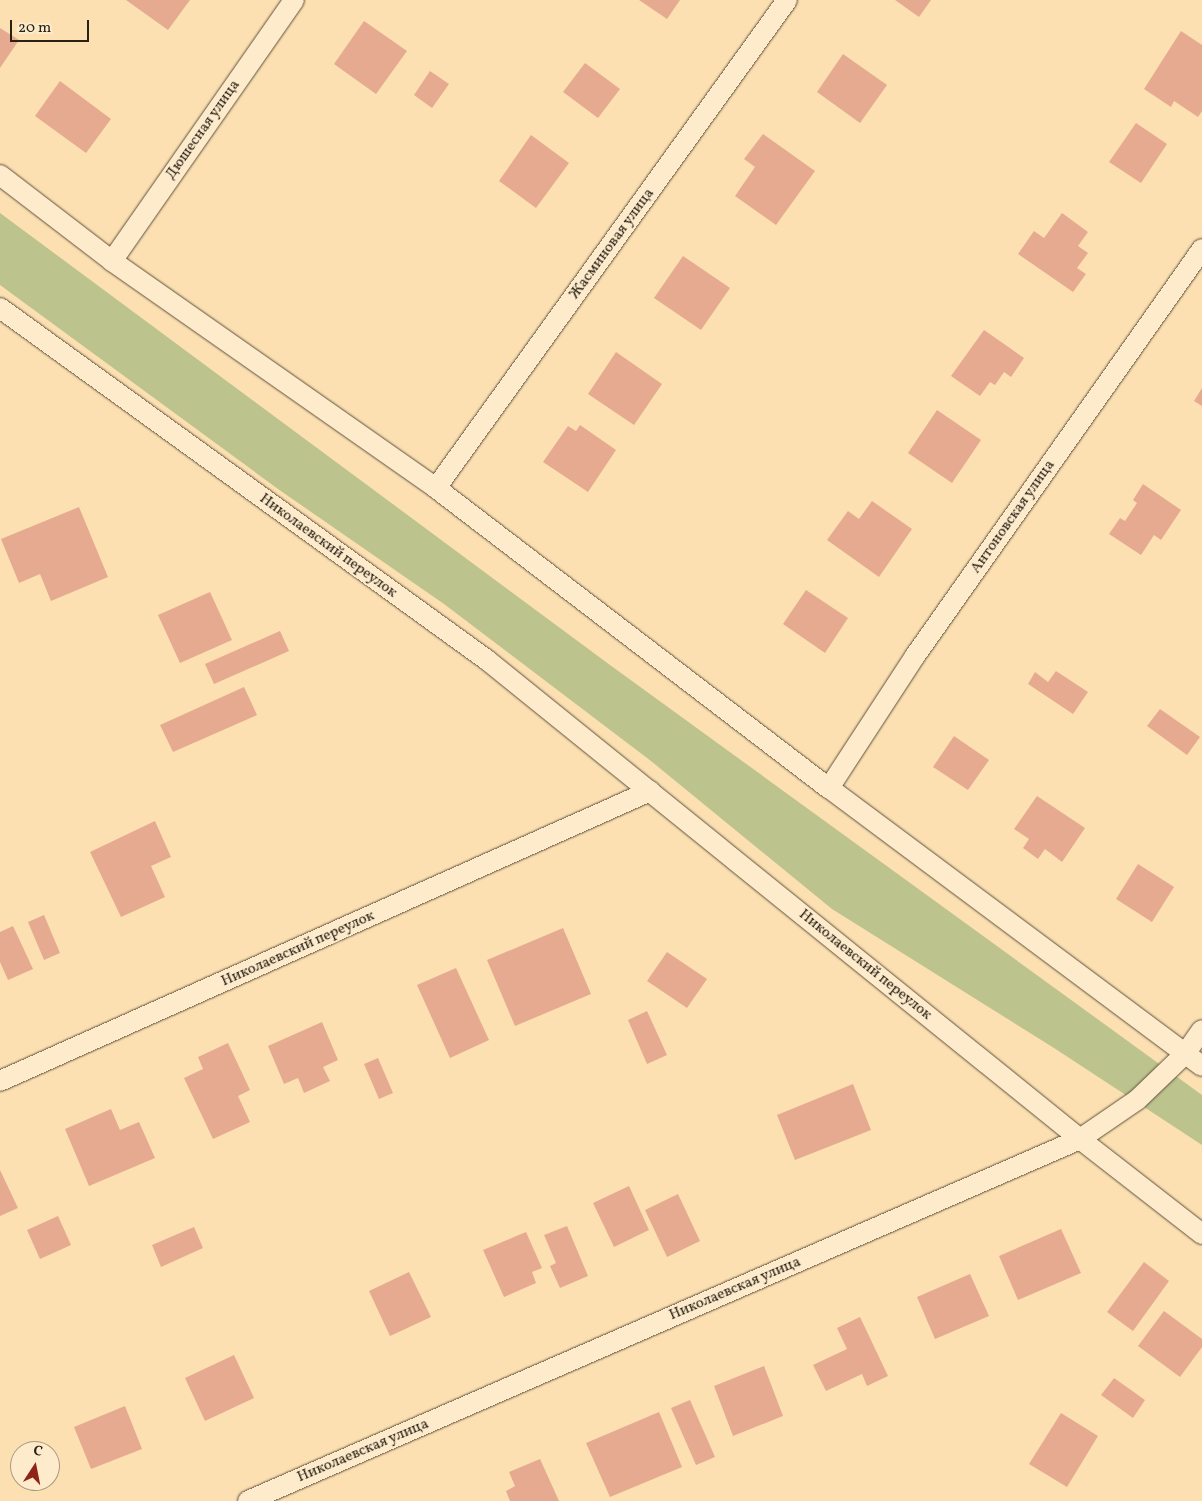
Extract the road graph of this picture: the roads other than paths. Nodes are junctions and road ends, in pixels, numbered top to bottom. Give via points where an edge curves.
1 (294, 0) edge
2 (787, 0) edge
3 (0, 176) edge
4 (1202, 249) edge
5 (112, 261) junction
6 (0, 308) edge
7 (436, 488) junction
8 (829, 788) junction
9 (650, 792) junction
10 (1202, 1030) edge
11 (1185, 1054) junction
12 (1202, 1066) edge
13 (0, 1081) edge
14 (1080, 1139) junction
15 (1202, 1234) edge
16 (248, 1501) edge

1 - 5 street, Дюшесная улица
2 - 7 street, Жасминовая улица
3 - 5 street
4 - 8 street, Антоновская улица via 915,656
5 - 7 street
6 - 9 street, Николаевский переулок via 487,660
7 - 8 street
8 - 11 street
9 - 13 street, Николаевский переулок
9 - 14 street, Николаевский переулок
10 - 11 street, Николаевская улица
11 - 12 street
11 - 14 street, Николаевская улица via 1137,1100
14 - 15 street
14 - 16 street, Николаевская улица

